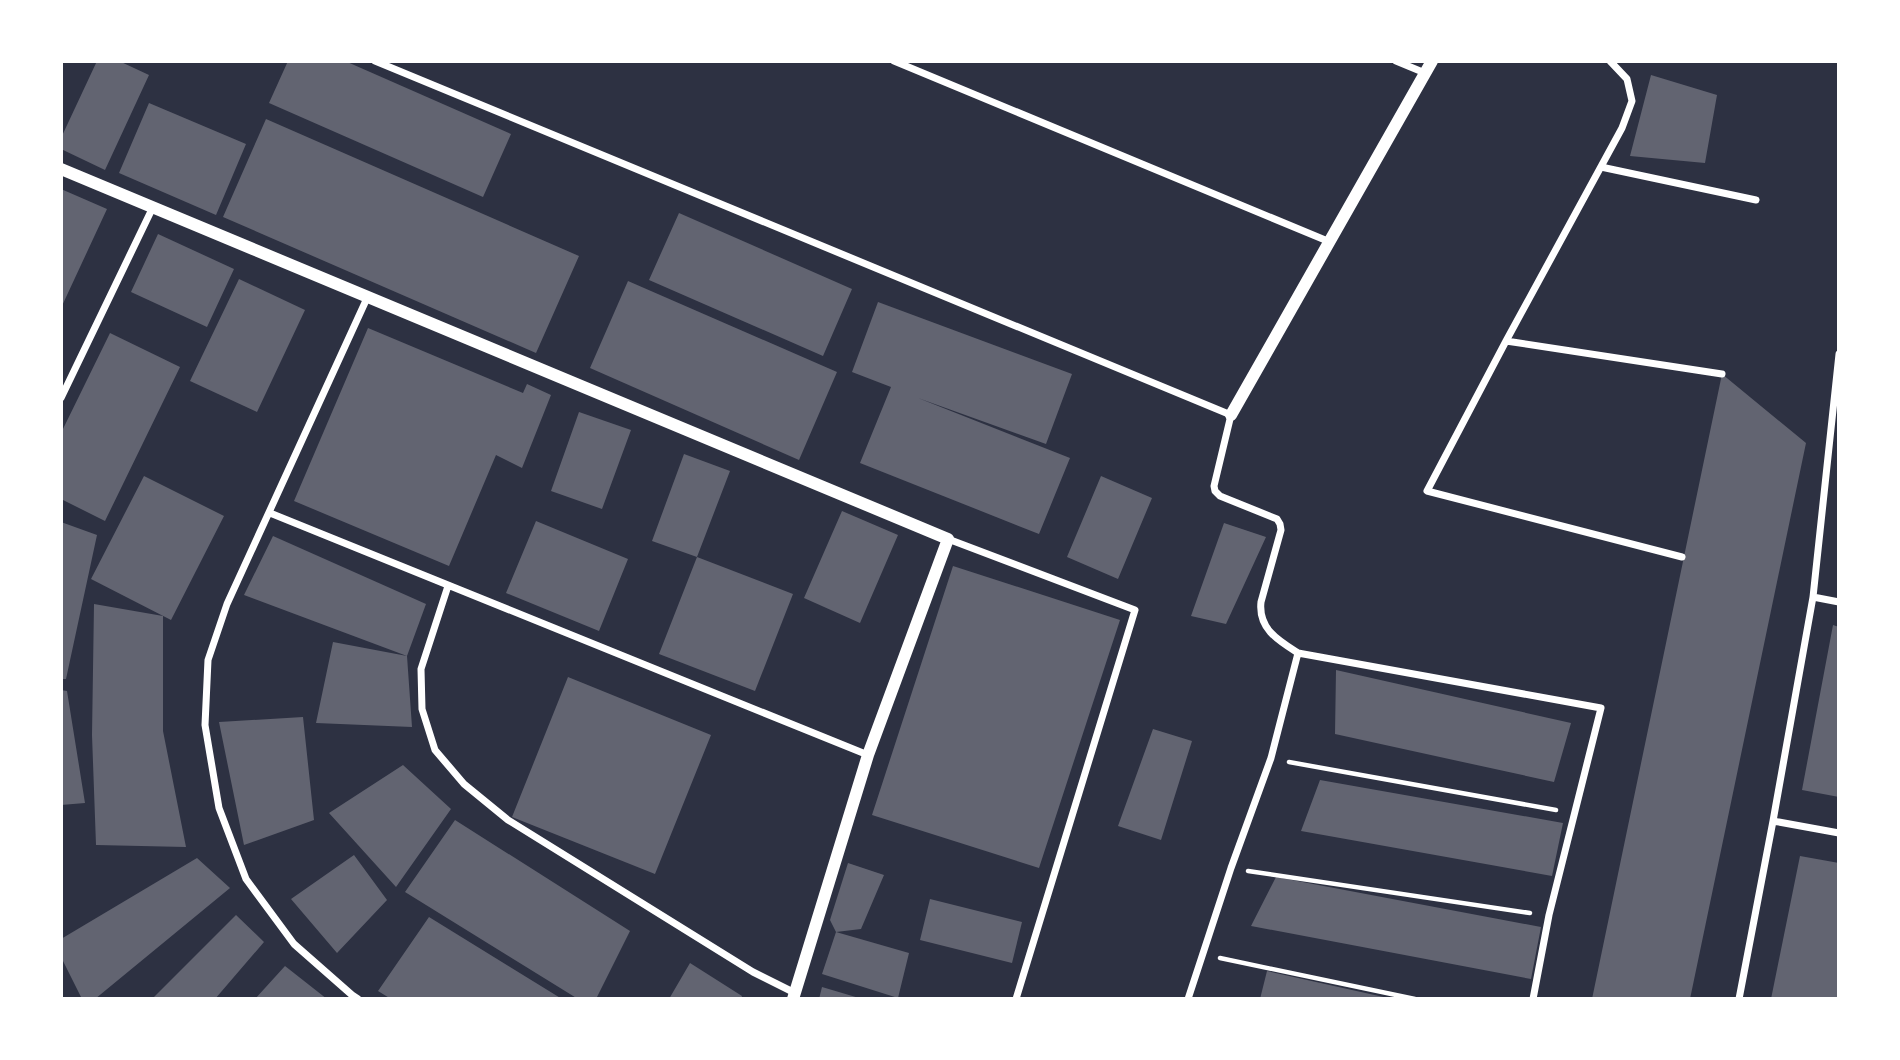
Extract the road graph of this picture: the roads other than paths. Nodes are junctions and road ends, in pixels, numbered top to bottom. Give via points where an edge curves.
1 (375, 61) edge
2 (894, 61) edge
3 (1396, 61) edge
4 (1432, 61) edge
5 (1610, 61) edge
6 (1425, 73) junction
7 (1601, 167) junction
8 (61, 169) edge
9 (1756, 200) dead end
10 (153, 207) junction
11 (1331, 242) junction
12 (368, 296) junction
13 (1506, 341) junction
14 (1838, 359) edge
15 (1722, 374) dead end
16 (61, 398) edge
17 (1231, 415) junction
18 (270, 513) junction
19 (948, 539) junction
20 (1682, 557) dead end
21 (448, 586) junction
22 (1813, 597) junction
23 (1839, 602) edge
24 (1298, 653) junction
25 (868, 755) junction
26 (1773, 821) junction
27 (1839, 833) edge
28 (794, 996) edge
29 (358, 999) edge
30 (1016, 999) edge
31 (1188, 999) edge
32 (1533, 999) edge
33 (1739, 999) edge

1 - 17 street
2 - 11 street
3 - 6 street
4 - 6 street
5 - 7 street via 1627,79 1632,101
6 - 11 street
7 - 9 street
7 - 13 street
8 - 10 street
10 - 12 street
10 - 16 street
11 - 17 street
12 - 18 street
12 - 19 street
13 - 15 street
13 - 20 street via 1427,492
14 - 22 street
17 - 24 street via 1215,491 1280,524 1260,614 1270,632
18 - 21 street
18 - 29 street via 227,604 208,660 205,725 219,808 254,890 294,944
19 - 25 street
19 - 30 street via 1135,610
21 - 25 street
21 - 28 street via 421,669 422,709 435,750 464,784 508,820
22 - 23 street
22 - 26 street
24 - 31 street via 1271,758
24 - 32 street via 1601,708 1549,915
25 - 28 street
26 - 27 street
26 - 33 street

